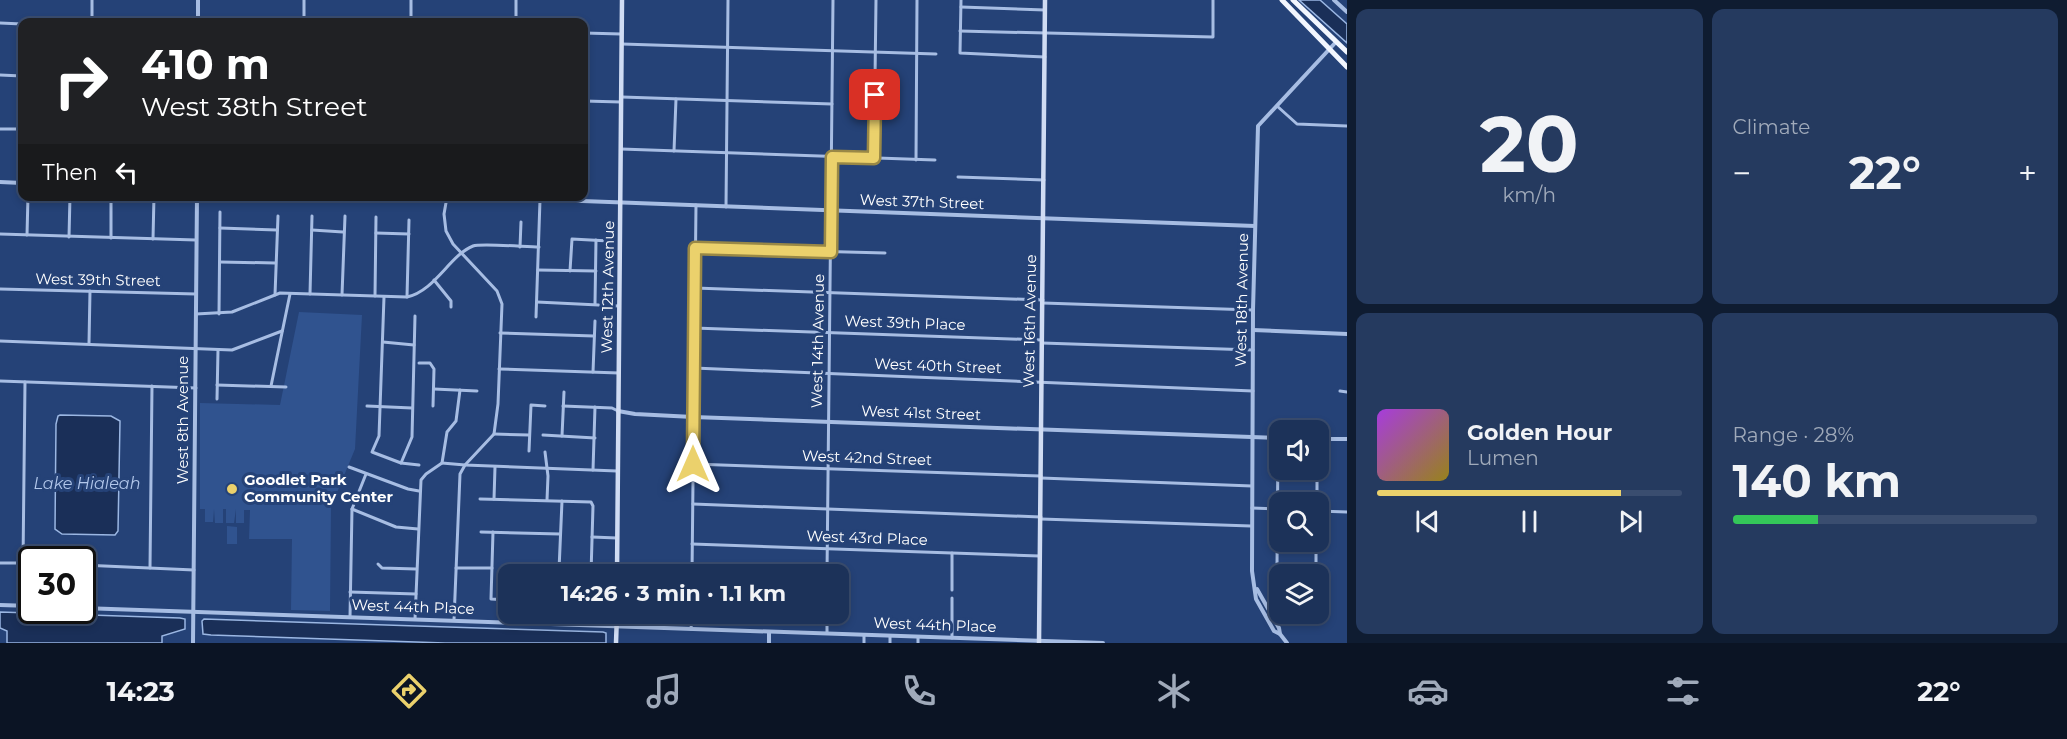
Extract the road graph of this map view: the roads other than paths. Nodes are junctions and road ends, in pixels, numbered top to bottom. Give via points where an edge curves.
1 (92, 0) edge
2 (198, 0) edge
3 (304, 0) edge
4 (411, 0) edge
5 (516, 0) edge
6 (622, 0) edge
7 (728, 0) edge
8 (833, 0) edge
9 (876, 0) edge
10 (917, 0) edge
11 (961, 0) edge
12 (1045, 0) edge
13 (1213, 0) edge
14 (1281, 0) edge
15 (1293, 0) edge
16 (1334, 0) edge
17 (961, 7) junction
18 (1045, 10) junction
19 (1347, 12) edge
20 (92, 18) edge
21 (198, 18) edge
22 (304, 18) edge
23 (411, 18) edge
24 (516, 18) edge
25 (0, 23) edge
26 (18, 24) edge
27 (960, 31) junction
28 (588, 33) edge
29 (1045, 33) junction
30 (622, 34) junction
31 (1336, 42) junction
32 (622, 44) junction
33 (728, 47) junction
34 (1329, 49) junction
35 (833, 51) junction
36 (875, 52) junction
37 (1347, 52) edge
38 (917, 54) junction
39 (936, 54) dead end
40 (1045, 57) junction
41 (1347, 67) edge
42 (0, 75) edge
43 (18, 76) edge
44 (622, 99) junction
45 (676, 99) junction
46 (588, 101) edge
47 (727, 101) junction
48 (832, 104) junction
49 (1277, 106) junction
50 (1347, 126) edge
51 (0, 129) edge
52 (18, 129) edge
53 (621, 149) junction
54 (674, 152) junction
55 (726, 153) junction
56 (832, 157) junction
57 (874, 158) junction
58 (916, 160) junction
59 (935, 160) dead end
60 (958, 177) dead end
61 (1044, 180) junction
62 (0, 182) edge
63 (18, 183) edge
64 (28, 201) edge
65 (70, 201) edge
66 (111, 201) edge
67 (154, 201) edge
68 (197, 201) edge
69 (445, 201) edge
70 (540, 201) edge
71 (580, 201) edge
72 (621, 202) junction
73 (696, 205) junction
74 (726, 207) junction
75 (832, 210) junction
76 (220, 212) dead end
77 (278, 216) dead end
78 (312, 216) dead end
79 (345, 216) dead end
80 (376, 217) dead end
81 (1043, 218) junction
82 (409, 220) dead end
83 (521, 222) dead end
84 (1255, 226) junction
85 (220, 228) junction
86 (277, 230) junction
87 (312, 231) junction
88 (344, 232) junction
89 (376, 233) junction
90 (0, 234) edge
91 (409, 234) junction
92 (27, 235) junction
93 (69, 237) junction
94 (111, 238) junction
95 (153, 239) junction
96 (196, 240) junction
97 (596, 240) junction
98 (609, 241) dead end
99 (520, 247) junction
100 (539, 248) junction
101 (695, 248) junction
102 (831, 252) junction
103 (885, 253) dead end
104 (462, 254) junction
105 (220, 262) junction
106 (276, 263) junction
107 (538, 270) junction
108 (570, 271) junction
109 (596, 271) junction
110 (434, 280) junction
111 (695, 288) junction
112 (0, 290) edge
113 (90, 291) junction
114 (831, 292) junction
115 (196, 294) junction
116 (290, 294) junction
117 (310, 294) junction
118 (275, 295) junction
119 (342, 295) junction
120 (375, 296) junction
121 (384, 297) junction
122 (407, 297) junction
123 (537, 302) junction
124 (1042, 302) junction
125 (595, 304) junction
126 (619, 306) junction
127 (451, 308) dead end
128 (1253, 310) junction
129 (196, 314) junction
130 (219, 314) junction
131 (415, 316) dead end
132 (536, 317) dead end
133 (595, 321) dead end
134 (694, 328) junction
135 (1253, 330) junction
136 (282, 331) junction
137 (831, 332) junction
138 (500, 333) junction
139 (1347, 334) edge
140 (594, 336) junction
141 (0, 341) edge
142 (1042, 341) junction
143 (383, 342) junction
144 (90, 343) junction
145 (414, 345) junction
146 (195, 348) junction
147 (218, 350) junction
148 (1253, 350) junction
149 (419, 363) dead end
150 (694, 368) junction
151 (499, 369) junction
152 (593, 372) junction
153 (619, 373) junction
154 (830, 373) junction
155 (0, 381) edge
156 (25, 382) junction
157 (1042, 382) junction
158 (217, 385) junction
159 (152, 386) junction
160 (271, 386) junction
161 (286, 387) dead end
162 (196, 388) junction
163 (434, 389) junction
164 (460, 390) junction
165 (477, 391) dead end
166 (1253, 391) junction
167 (1340, 391) dead end
168 (564, 392) dead end
169 (1347, 392) edge
170 (217, 399) dead end
171 (367, 406) dead end
172 (380, 406) junction
173 (433, 406) dead end
174 (545, 406) dead end
175 (563, 406) junction
176 (595, 407) junction
177 (412, 408) junction
178 (618, 411) junction
179 (693, 417) junction
180 (830, 422) junction
181 (1041, 429) junction
182 (495, 434) junction
183 (529, 435) junction
184 (543, 435) dead end
185 (562, 436) junction
186 (1252, 437) junction
187 (595, 438) junction
188 (1269, 438) edge
189 (1329, 439) edge
190 (1347, 439) edge
191 (529, 451) dead end
192 (545, 452) dead end
193 (401, 463) junction
194 (442, 463) junction
195 (693, 464) junction
196 (420, 465) dead end
197 (465, 465) junction
198 (495, 466) junction
199 (349, 467) dead end
200 (546, 469) junction
201 (829, 469) junction
202 (593, 470) junction
203 (618, 471) junction
204 (366, 474) junction
205 (1041, 477) junction
206 (1252, 486) junction
207 (419, 490) junction
208 (480, 499) dead end
209 (494, 499) junction
210 (547, 500) junction
211 (562, 501) junction
212 (693, 504) junction
213 (1252, 508) junction
214 (352, 509) junction
215 (828, 509) junction
216 (1269, 509) edge
217 (1329, 511) edge
218 (1347, 512) edge
219 (1041, 518) junction
220 (1251, 526) junction
221 (418, 529) junction
222 (481, 532) dead end
223 (493, 532) junction
224 (560, 534) junction
225 (592, 537) junction
226 (617, 538) junction
227 (693, 543) junction
228 (23, 546) edge
229 (828, 549) junction
230 (952, 553) junction
231 (1040, 556) junction
232 (0, 563) edge
233 (18, 563) edge
234 (378, 564) dead end
235 (559, 564) edge
236 (592, 564) edge
237 (617, 564) edge
238 (692, 564) edge
239 (827, 564) edge
240 (96, 566) edge
241 (150, 568) junction
242 (456, 568) junction
243 (492, 568) junction
244 (416, 569) junction
245 (194, 570) junction
246 (952, 590) dead end
247 (350, 592) junction
248 (416, 594) junction
249 (952, 598) dead end
250 (498, 599) edge
251 (0, 605) edge
252 (18, 606) edge
253 (96, 608) edge
254 (193, 611) junction
255 (350, 617) junction
256 (415, 619) junction
257 (454, 620) junction
258 (691, 624) edge
259 (827, 624) edge
260 (616, 626) junction
261 (691, 629) junction
262 (769, 631) junction
263 (827, 633) junction
264 (864, 635) junction
265 (890, 636) junction
266 (918, 637) junction
267 (952, 638) junction
268 (1039, 642) edge
269 (192, 643) edge
270 (616, 643) edge
271 (769, 643) edge
272 (864, 643) edge
273 (890, 643) edge
274 (918, 643) edge
275 (1103, 643) edge
276 (1287, 643) edge

1 - 20 street
2 - 21 street
3 - 22 street
4 - 23 street
5 - 24 street
6 - 30 main road, West 12th Avenue
7 - 33 street
8 - 35 street, West 14th Avenue
9 - 36 street
10 - 38 street
11 - 17 street
12 - 18 main road, West 16th Avenue
13 - 29 street via 1213,37
14 - 34 highway
15 - 31 highway
16 - 19 street
17 - 18 street
17 - 27 street
18 - 29 main road, West 16th Avenue
25 - 26 street
27 - 29 street
27 - 40 street via 960,53
28 - 30 street
29 - 40 main road, West 16th Avenue
30 - 32 main road, West 12th Avenue
31 - 34 street, West 18th Avenue
31 - 37 highway
32 - 33 street
32 - 44 main road, West 12th Avenue
33 - 35 street
33 - 47 street
34 - 41 highway
34 - 49 street, West 18th Avenue
35 - 36 street
35 - 48 street, West 14th Avenue
36 - 38 street
36 - 57 street
38 - 39 street
38 - 58 street
40 - 61 main road, West 16th Avenue
42 - 43 street
44 - 45 street
44 - 46 street
44 - 53 main road, West 12th Avenue
45 - 47 street
45 - 54 street
47 - 48 street
47 - 55 street
48 - 56 street, West 14th Avenue
49 - 50 street via 1297,124
49 - 84 street, West 18th Avenue via 1258,126
51 - 52 street
53 - 54 street
53 - 72 main road, West 12th Avenue
54 - 55 street
55 - 56 street
55 - 74 street
56 - 57 street
56 - 75 street, West 14th Avenue
57 - 58 street
58 - 59 street
60 - 61 street
61 - 81 main road, West 16th Avenue
62 - 63 street
64 - 92 street
65 - 93 street
66 - 94 street
67 - 95 street
68 - 96 street, West 8th Avenue
69 - 104 street via 446,231
70 - 100 street
71 - 72 street, West 37th Street
72 - 73 street, West 37th Street
72 - 126 main road, West 12th Avenue
73 - 74 street, West 37th Street
73 - 101 street
74 - 75 street, West 37th Street
75 - 81 street, West 37th Street
75 - 102 street, West 14th Avenue
76 - 85 street
77 - 86 street
78 - 87 street
79 - 88 street
80 - 89 street
81 - 84 street, West 37th Street
81 - 124 main road, West 16th Avenue
82 - 91 street
83 - 99 street
84 - 128 street, West 18th Avenue
85 - 86 street
85 - 105 street
86 - 106 street
87 - 88 street
87 - 117 street
88 - 119 street
89 - 91 street
89 - 120 street
90 - 92 street
91 - 122 street
92 - 93 street
93 - 94 street
94 - 95 street
95 - 96 street
96 - 115 street, West 8th Avenue
97 - 98 street
97 - 108 street via 572,239
97 - 109 street
99 - 100 street
99 - 104 street via 474,246
100 - 107 street
101 - 102 street
101 - 111 street
102 - 103 street
102 - 114 street, West 14th Avenue
104 - 110 street
104 - 138 street via 496,291 502,304
105 - 106 street
105 - 130 street
106 - 118 street
107 - 108 street
107 - 123 street
108 - 109 street
109 - 125 street
110 - 122 street via 421,292
110 - 127 street via 452,301
111 - 114 street
111 - 134 street
112 - 113 street, West 39th Street
113 - 115 street, West 39th Street
113 - 144 street
114 - 124 street
114 - 137 street, West 14th Avenue
115 - 129 street, West 8th Avenue
116 - 117 street
116 - 118 street
116 - 136 street
117 - 119 street
118 - 130 street
119 - 120 street
120 - 121 street
121 - 122 street
121 - 143 street
123 - 125 street
123 - 132 street
124 - 128 street
124 - 142 main road, West 16th Avenue
125 - 126 street
126 - 153 main road, West 12th Avenue
128 - 135 street, West 18th Avenue
129 - 130 street
129 - 146 street, West 8th Avenue
131 - 145 street
133 - 140 street
134 - 137 street, West 39th Place
134 - 150 street
135 - 139 street
135 - 148 street, West 18th Avenue
136 - 147 street via 232,350
136 - 160 street
137 - 142 street, West 39th Place
137 - 154 street, West 14th Avenue
138 - 140 street
138 - 151 street
140 - 152 street
141 - 144 street
142 - 148 street, West 39th Place
142 - 157 main road, West 16th Avenue
143 - 145 street
143 - 172 street
144 - 146 street
145 - 177 street
146 - 147 street
146 - 162 street, West 8th Avenue
147 - 158 street
148 - 166 street, West 18th Avenue
149 - 163 street via 430,363 434,369
150 - 154 street, West 40th Street
150 - 179 street
151 - 152 street
151 - 182 street
152 - 153 street
153 - 178 main road, West 12th Avenue
154 - 157 street, West 40th Street
154 - 180 street, West 14th Avenue
155 - 156 street
156 - 159 street
156 - 228 street
157 - 166 street, West 40th Street
157 - 181 main road, West 16th Avenue
158 - 160 street
158 - 170 street
159 - 162 street
159 - 241 street
160 - 161 street
162 - 245 street, West 8th Avenue
163 - 164 street
163 - 173 street
164 - 165 street
164 - 194 street via 456,421 447,432
166 - 186 street, West 18th Avenue
167 - 169 street
168 - 175 street
171 - 172 street
172 - 177 street
172 - 193 street via 379,436 372,452
174 - 183 street via 531,405
175 - 176 street, West 41st Street
175 - 185 street
176 - 178 street, West 41st Street
176 - 187 street
177 - 193 street via 412,437
178 - 179 street, West 41st Street
178 - 203 main road, West 12th Avenue
179 - 180 street, West 41st Street
179 - 195 street
180 - 181 street, West 41st Street
180 - 201 street, West 14th Avenue
181 - 186 street, West 41st Street
181 - 205 main road, West 16th Avenue
182 - 183 street
182 - 197 street
183 - 191 street
184 - 185 street
185 - 187 street
186 - 188 street, West 41st Street
186 - 206 street, West 18th Avenue
187 - 202 street
189 - 190 street
192 - 200 street
193 - 196 street
194 - 197 street
194 - 207 street via 426,474
195 - 201 street, West 42nd Street
195 - 212 street
197 - 198 street
197 - 242 street via 460,474
198 - 200 street
198 - 209 street
199 - 204 street
200 - 202 street
200 - 210 street
201 - 205 street, West 42nd Street
201 - 215 street, West 14th Avenue
202 - 203 street
203 - 226 main road, West 12th Avenue
204 - 207 street
204 - 214 street
205 - 206 street, West 42nd Street
205 - 219 main road, West 16th Avenue
206 - 213 street, West 18th Avenue
207 - 221 street
208 - 209 street
209 - 210 street
210 - 211 street
211 - 224 street
211 - 225 street via 591,502
212 - 215 street
212 - 227 street
213 - 216 street
213 - 220 street, West 18th Avenue
214 - 221 street via 396,527
214 - 247 street
215 - 219 street
215 - 229 street, West 14th Avenue
217 - 218 street
219 - 220 street
219 - 231 main road, West 16th Avenue
220 - 276 street, West 18th Avenue via 1256,588
221 - 244 street
222 - 223 street
223 - 224 street
223 - 243 street
224 - 235 street
225 - 226 street
225 - 236 street
226 - 237 main road, West 12th Avenue
227 - 229 street, West 43rd Place
227 - 238 street
229 - 230 street, West 43rd Place
229 - 239 street, West 14th Avenue
230 - 231 street, West 43rd Place
230 - 246 street
231 - 268 main road, West 16th Avenue
232 - 233 street
234 - 244 street
240 - 241 street
241 - 245 street
242 - 243 street
242 - 257 street
243 - 250 street via 491,599
244 - 248 street
245 - 254 street, West 8th Avenue
247 - 248 street
247 - 255 street
248 - 256 street
249 - 267 street
251 - 252 street
253 - 254 street, West 44th Place
254 - 255 street, West 44th Place
254 - 269 street, West 8th Avenue
255 - 256 street, West 44th Place
256 - 257 street, West 44th Place
257 - 260 street, West 44th Place
258 - 261 street
259 - 263 street
260 - 261 street, West 44th Place
260 - 270 main road
261 - 262 street, West 44th Place
262 - 263 street, West 44th Place
262 - 271 street
263 - 264 street, West 44th Place
264 - 265 street, West 44th Place
264 - 272 street
265 - 266 street, West 44th Place
265 - 273 street
266 - 267 street, West 44th Place
266 - 274 street
267 - 268 street, West 44th Place
268 - 275 street, West 44th Place

